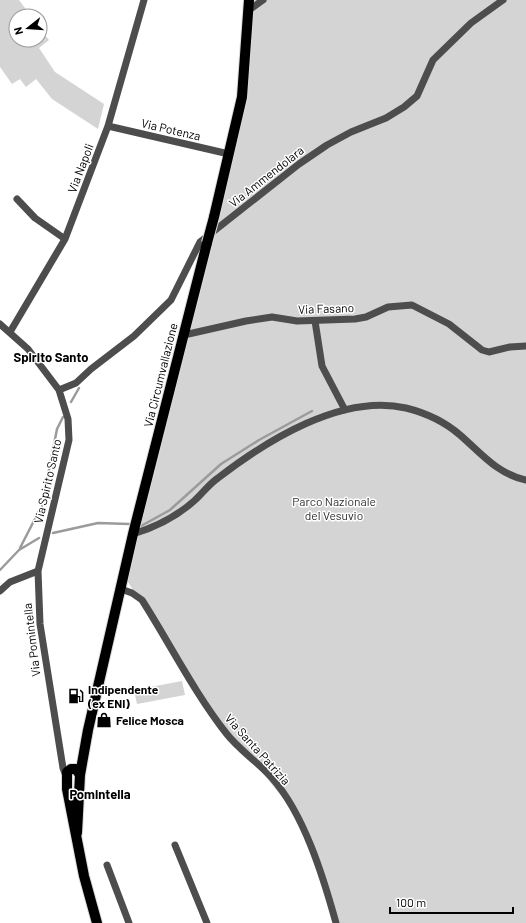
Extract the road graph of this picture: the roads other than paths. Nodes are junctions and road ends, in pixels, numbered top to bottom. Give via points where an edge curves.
1 (144, 0) edge
2 (262, 0) edge
3 (503, 0) edge
4 (249, 5) edge
5 (108, 126) junction
6 (229, 154) junction
7 (17, 199) dead end
8 (65, 239) junction
9 (315, 321) junction
10 (0, 324) edge
11 (10, 332) junction
12 (184, 335) junction
13 (526, 346) edge
14 (59, 390) junction
15 (345, 410) junction
16 (526, 480) edge
17 (133, 534) junction
18 (38, 571) junction
19 (121, 589) junction
20 (0, 591) edge
21 (73, 775) junction
22 (175, 846) dead end
23 (107, 865) dead end
24 (97, 923) edge
25 (129, 923) edge
26 (207, 923) edge
27 (336, 923) edge

1 - 5 street, Via Napoli
2 - 4 street
3 - 14 street, Via Ammendolara via 471,23 433,60 417,96 404,107 327,145 293,168 200,242 165,307 76,383
4 - 6 main road, Via Circumvallazione via 242,97
5 - 6 street, Via Potenza
5 - 8 street, Via Napoli
6 - 12 main road, Via Circumvallazione, bridge
7 - 8 street via 35,218
8 - 11 street, Via Napoli
9 - 12 street, Via Fasano via 272,317
9 - 13 street, Via Fasano via 366,317 388,307 412,305 449,324 482,350 489,352
9 - 15 street via 322,366
10 - 11 street, Via Spirito Santo
11 - 14 street, Via Spirito Santo via 28,349
12 - 17 main road, Via Circumvallazione
14 - 18 street, Via Spirito Santo via 68,419 69,440
15 - 16 street via 383,405 432,416 459,434 495,467 513,477
15 - 17 street via 309,422 260,447 216,479 172,518 156,527
17 - 19 main road, Via Circumvallazione
18 - 20 street via 10,582
18 - 21 street, Via Pomintella via 40,624 61,753
19 - 21 main road, Via Circumvallazione via 83,754
19 - 27 street, Via Santa Patrizia via 142,600 227,735 282,791 300,822 323,878
21 - 24 main road, Via Pomintella via 71,811 84,876
22 - 26 street
23 - 25 street

